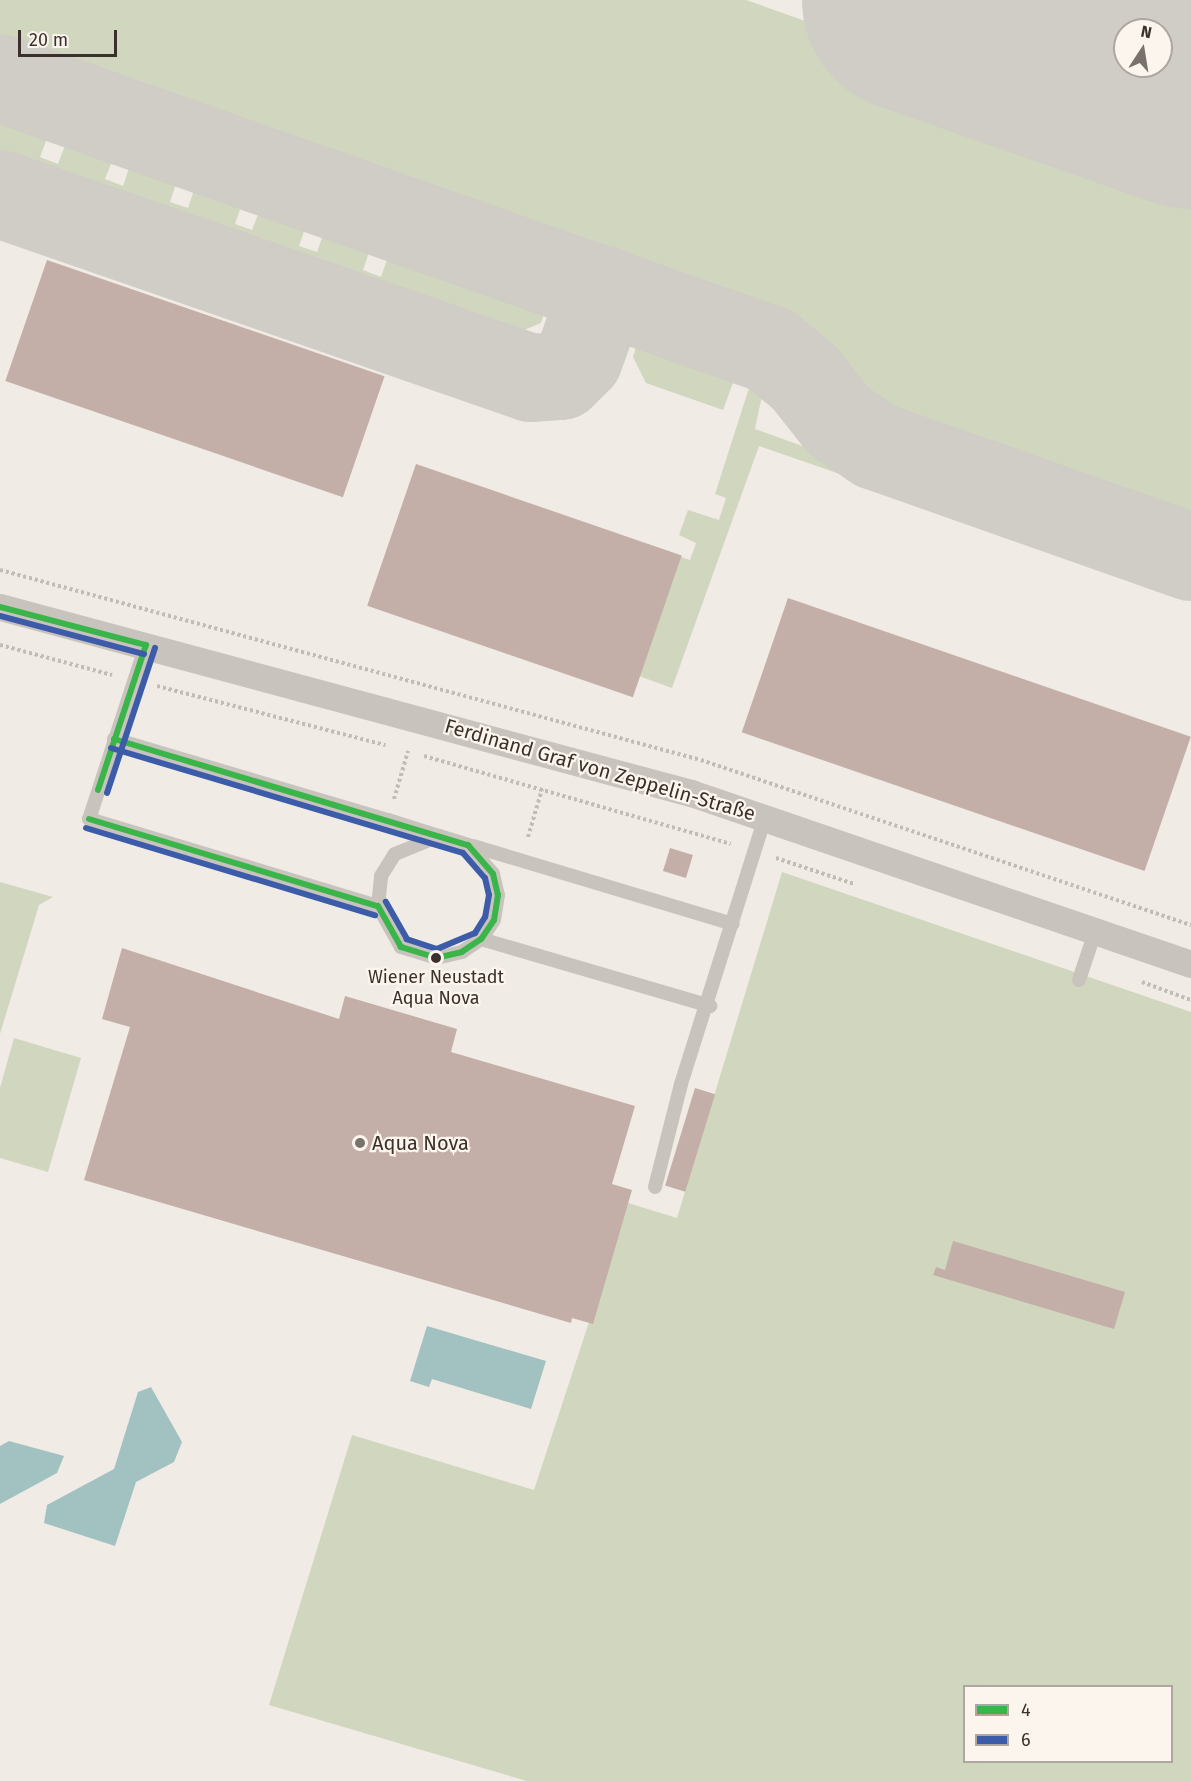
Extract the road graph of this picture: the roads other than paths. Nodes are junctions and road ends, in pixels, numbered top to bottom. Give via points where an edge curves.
1 (0, 607) edge
2 (146, 645) junction
3 (114, 739) junction
4 (765, 817) junction
5 (439, 836) junction
6 (468, 845) junction
7 (378, 906) junction
8 (733, 924) junction
9 (1096, 929) junction
10 (481, 939) junction
11 (1191, 964) edge
12 (1079, 980) dead end
13 (710, 1006) junction
14 (655, 1187) dead end

1 - 2 street, Ferdinand Graf von Zeppelin-Straße
2 - 3 lane
2 - 4 street, Ferdinand Graf von Zeppelin-Straße
3 - 5 lane
3 - 7 lane via 89,819
4 - 8 lane
4 - 9 street, Ferdinand Graf von Zeppelin-Straße
5 - 6 lane
5 - 7 lane via 395,854 381,876
6 - 8 lane
6 - 10 lane via 493,874 498,895 494,920
7 - 10 lane via 400,947 437,958 462,952
8 - 13 lane
9 - 11 street, Ferdinand Graf von Zeppelin-Straße
9 - 12 lane
10 - 13 lane
13 - 14 lane via 681,1084

